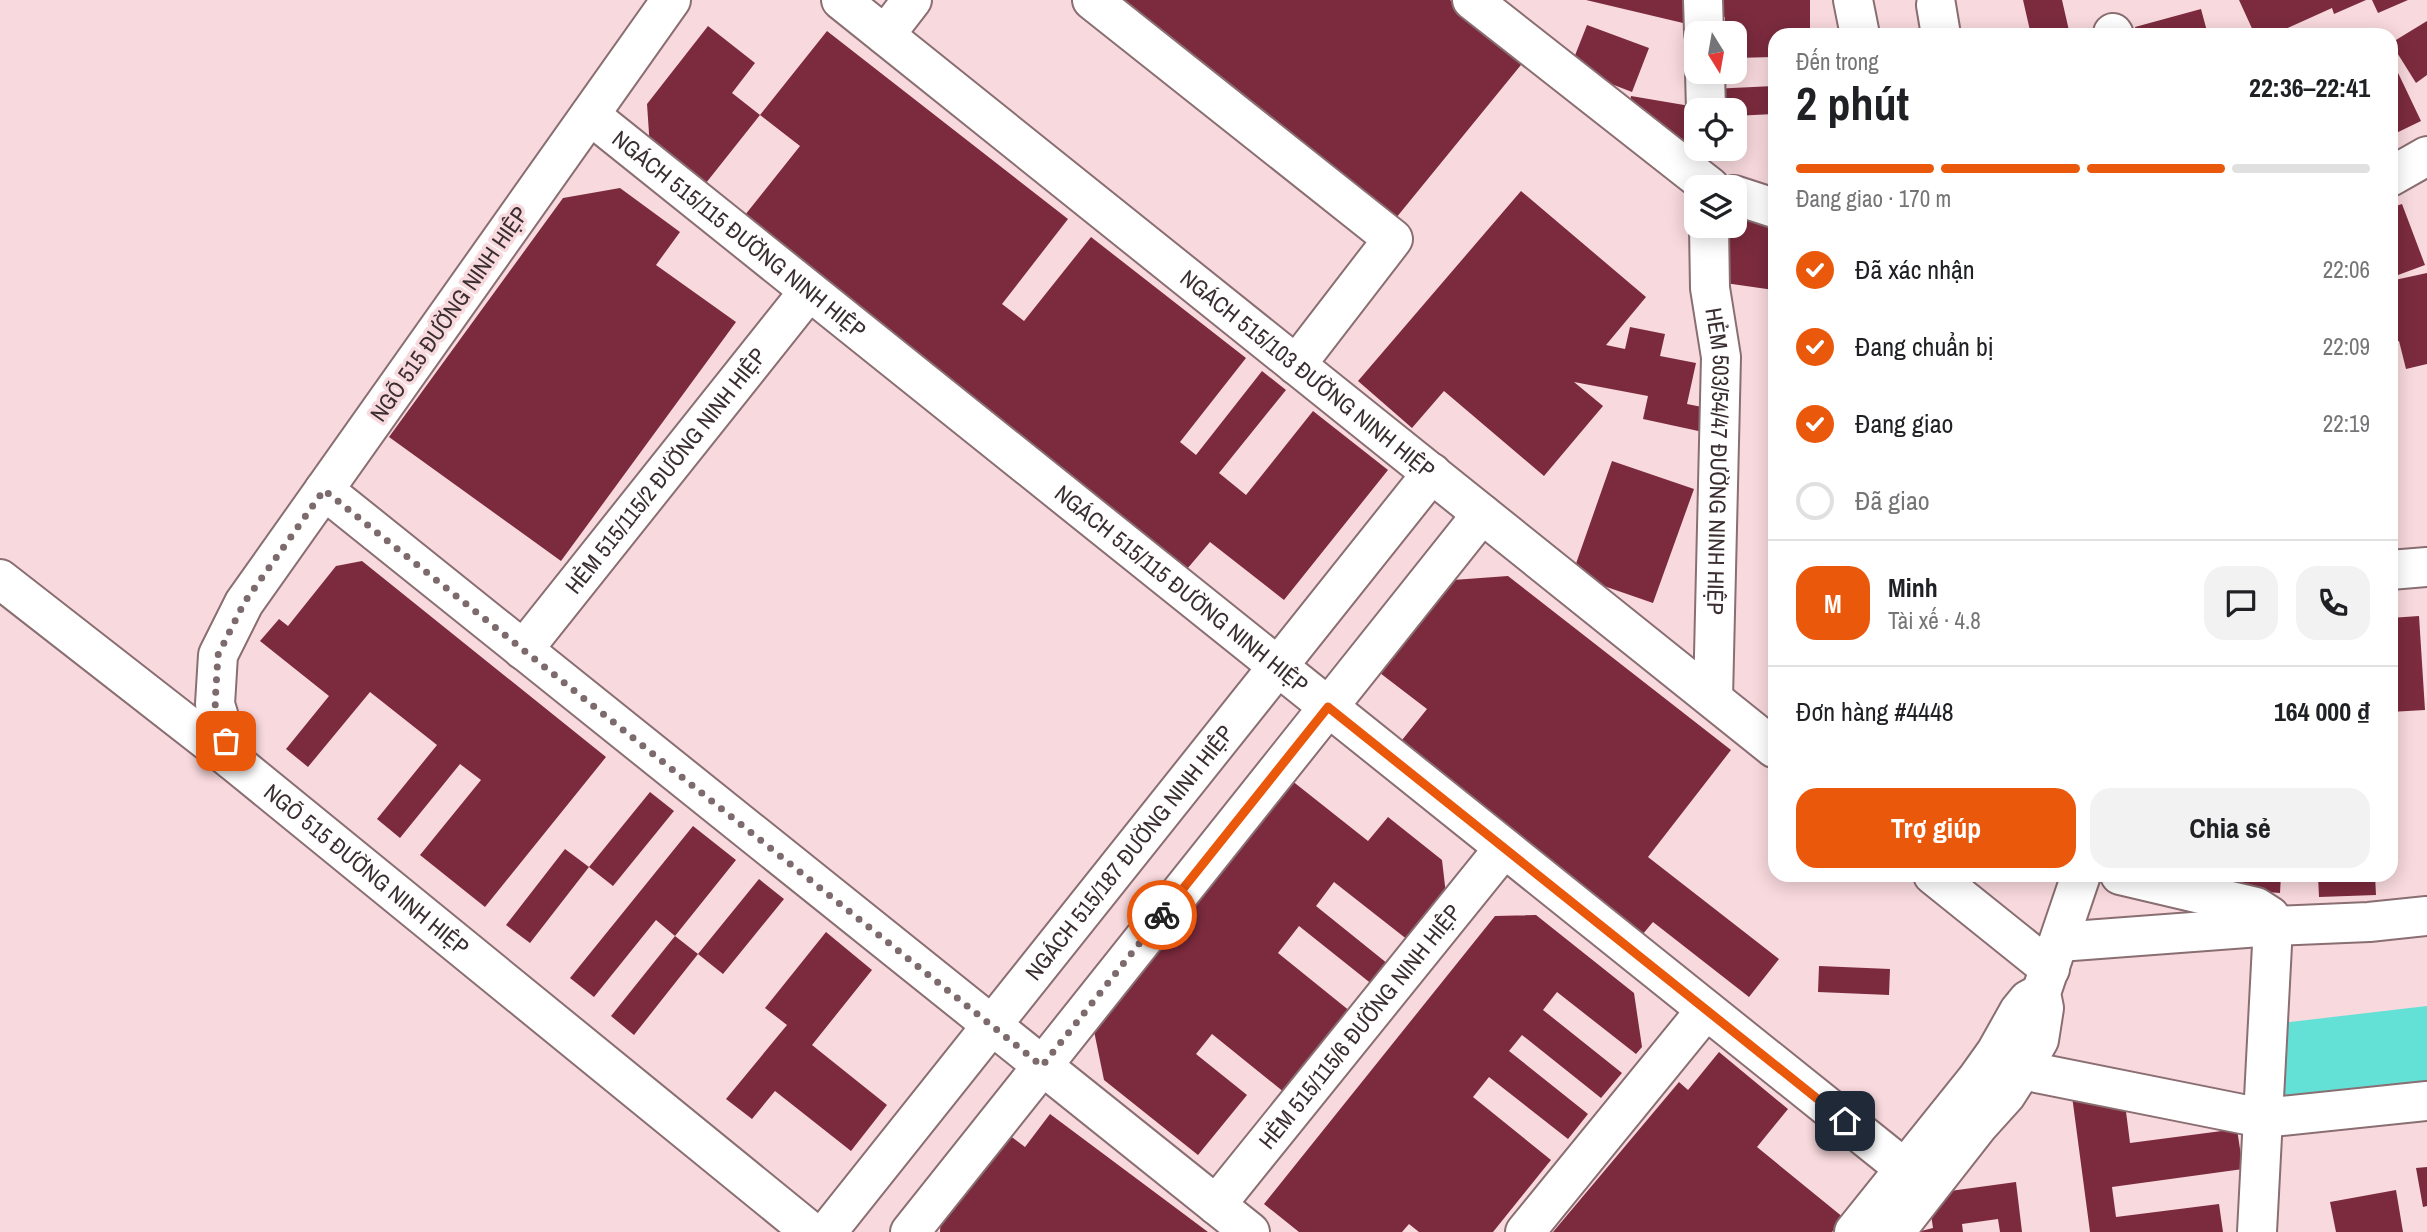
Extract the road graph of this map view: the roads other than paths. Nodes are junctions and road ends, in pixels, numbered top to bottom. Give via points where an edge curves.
1 (671, 0) edge
2 (841, 0) edge
3 (912, 0) edge
4 (1092, 0) edge
5 (1472, 0) edge
6 (1703, 0) edge
7 (1853, 0) edge
8 (1704, 21) edge
9 (1859, 28) edge
10 (885, 35) junction
11 (590, 115) junction
12 (2427, 156) edge
13 (2398, 172) edge
14 (1694, 175) edge
15 (1747, 199) edge
16 (1768, 206) edge
17 (1709, 238) edge
18 (809, 291) junction
19 (1296, 365) junction
20 (1432, 473) junction
21 (324, 490) junction
22 (1482, 514) junction
23 (2427, 567) edge
24 (2398, 569) edge
25 (0, 579) edge
26 (523, 650) junction
27 (1278, 666) junction
28 (1713, 698) junction
29 (1328, 707) junction
30 (1768, 743) edge
31 (232, 760) junction
32 (1504, 848) junction
33 (1942, 882) edge
34 (2079, 882) edge
35 (2178, 882) edge
36 (2427, 916) edge
37 (2273, 926) junction
38 (2050, 968) junction
39 (1706, 1010) junction
40 (992, 1025) junction
41 (1042, 1066) junction
42 (2022, 1070) junction
43 (2427, 1101) edge
44 (2262, 1118) junction
45 (1905, 1169) junction
46 (1216, 1205) junction
47 (811, 1232) edge
48 (827, 1232) edge
49 (910, 1232) edge
50 (1250, 1232) edge
51 (1525, 1232) edge
52 (1854, 1232) edge
53 (1895, 1232) edge
54 (2257, 1232) edge

1 - 11 street, NGÕ 515 ĐƯỜNG NINH HIỆP
2 - 10 street, NGÁCH 515/103 ĐƯỜNG NINH HIỆP
3 - 10 street
4 - 19 street via 1393,239
5 - 14 street
6 - 8 street
7 - 9 street
10 - 19 street, NGÁCH 515/103 ĐƯỜNG NINH HIỆP
11 - 18 street, NGÁCH 515/115 ĐƯỜNG NINH HIỆP
11 - 21 street, NGÕ 515 ĐƯỜNG NINH HIỆP
12 - 13 street
15 - 16 street
17 - 28 street, HẺM 503/54/47 ĐƯỜNG NINH HIỆP via 1710,288 1721,357
18 - 26 street, HẺM 515/115/2 ĐƯỜNG NINH HIỆP
18 - 27 street, NGÁCH 515/115 ĐƯỜNG NINH HIỆP
19 - 20 street, NGÁCH 515/103 ĐƯỜNG NINH HIỆP
20 - 22 street, NGÁCH 515/103 ĐƯỜNG NINH HIỆP
20 - 27 street, NGÁCH 515/187 ĐƯỜNG NINH HIỆP
21 - 26 street
21 - 31 street, NGÕ 515 ĐƯỜNG NINH HIỆP via 244,603 218,655 215,704
22 - 28 street, NGÁCH 515/103 ĐƯỜNG NINH HIỆP
22 - 29 street
23 - 24 street
25 - 31 street
26 - 40 street
27 - 29 street, NGÁCH 515/115 ĐƯỜNG NINH HIỆP
27 - 40 street, NGÁCH 515/187 ĐƯỜNG NINH HIỆP
28 - 30 street, NGÁCH 515/103 ĐƯỜNG NINH HIỆP
29 - 32 street, NGÁCH 515/115 ĐƯỜNG NINH HIỆP
29 - 41 street
31 - 47 street, NGÕ 515 ĐƯỜNG NINH HIỆP
32 - 39 street, NGÁCH 515/115 ĐƯỜNG NINH HIỆP
32 - 46 street, HẺM 515/115/6 ĐƯỜNG NINH HIỆP
33 - 38 street
34 - 38 street
35 - 37 street via 2256,907 2270,916
36 - 37 street
37 - 38 street
37 - 44 street
38 - 42 street via 2039,1040
38 - 45 street via 1996,1052
39 - 45 street, NGÁCH 515/115 ĐƯỜNG NINH HIỆP
39 - 51 street
40 - 41 street
40 - 48 street, NGÁCH 515/187 ĐƯỜNG NINH HIỆP
41 - 46 street
41 - 49 street
42 - 44 street
42 - 53 street
43 - 44 street
44 - 54 street
45 - 52 street
46 - 50 street

